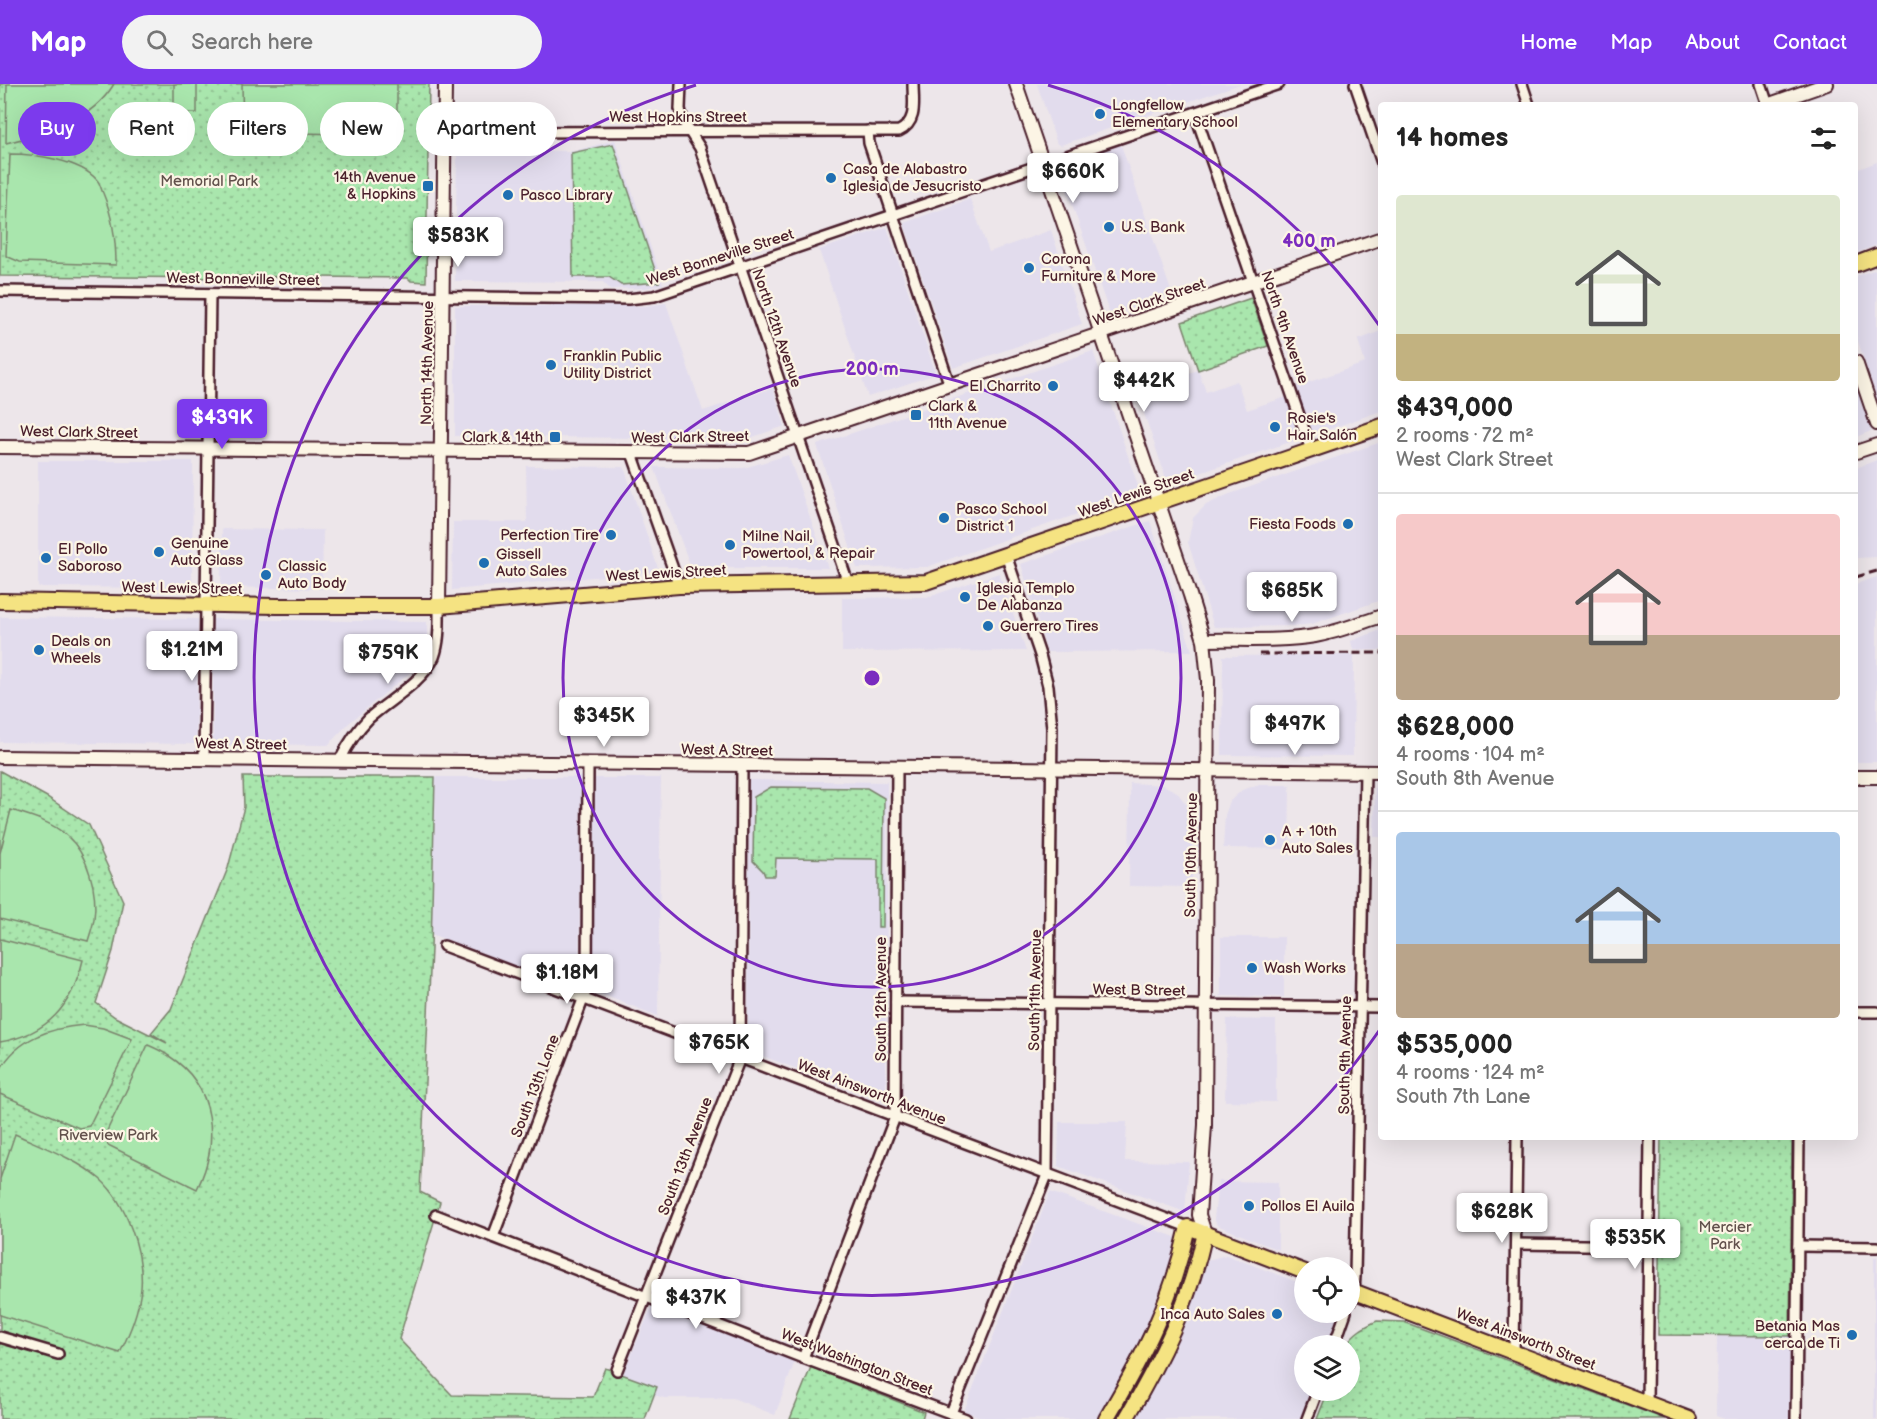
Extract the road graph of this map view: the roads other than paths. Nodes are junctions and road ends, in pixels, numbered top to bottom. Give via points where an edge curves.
1 (445, 84) edge
2 (681, 84) edge
3 (913, 84) edge
4 (1016, 84) edge
5 (1279, 84) edge
6 (1354, 84) edge
7 (1522, 84) edge
8 (1761, 84) edge
9 (1827, 84) edge
10 (445, 102) edge
11 (1528, 102) edge
12 (1767, 102) edge
13 (1776, 102) edge
14 (1195, 113) junction
15 (868, 131) junction
16 (557, 132) edge
17 (689, 132) junction
18 (1378, 152) edge
19 (445, 156) edge
20 (1044, 164) junction
21 (893, 216) junction
22 (1378, 239) edge
23 (1877, 256) edge
24 (1858, 263) edge
25 (741, 268) junction
26 (1253, 282) junction
27 (0, 291) edge
28 (210, 294) junction
29 (443, 297) junction
30 (1101, 334) junction
31 (1858, 368) edge
32 (950, 386) junction
33 (1877, 424) edge
34 (1378, 427) edge
35 (798, 437) junction
36 (1877, 445) edge
37 (0, 447) edge
38 (208, 449) junction
39 (1311, 450) junction
40 (441, 451) junction
41 (1858, 451) edge
42 (632, 453) junction
43 (1158, 502) junction
44 (1006, 555) junction
45 (848, 583) junction
46 (679, 586) junction
47 (0, 601) edge
48 (207, 605) junction
49 (439, 606) junction
50 (1378, 617) edge
51 (1203, 640) junction
52 (0, 757) edge
53 (204, 759) junction
54 (340, 760) junction
55 (588, 763) junction
56 (742, 765) junction
57 (897, 766) junction
58 (1053, 768) junction
59 (1208, 770) junction
60 (1365, 772) junction
61 (1378, 772) edge
62 (1858, 777) edge
63 (1877, 777) edge
64 (444, 946) dead end
65 (584, 999) junction
66 (896, 1002) junction
67 (1050, 1004) junction
68 (1206, 1005) junction
69 (1360, 1007) junction
70 (1378, 1007) edge
71 (1858, 1012) edge
72 (1877, 1012) edge
73 (740, 1058) junction
74 (895, 1117) junction
75 (1517, 1140) edge
76 (1650, 1140) edge
77 (1799, 1140) edge
78 (1047, 1175) junction
79 (436, 1215) dead end
80 (1199, 1215) junction
81 (1188, 1227) junction
82 (1205, 1233) junction
83 (493, 1237) junction
84 (1516, 1245) junction
85 (1649, 1245) junction
86 (1798, 1246) junction
87 (1877, 1247) edge
88 (1352, 1257) edge
89 (1294, 1268) edge
90 (647, 1296) junction
91 (1360, 1297) edge
92 (0, 1336) edge
93 (1514, 1352) junction
94 (58, 1354) dead end
95 (803, 1358) junction
96 (617, 1370) dead end
97 (1314, 1401) edge
98 (1647, 1403) junction
99 (951, 1413) junction
100 (966, 1419) edge
101 (1106, 1419) edge
102 (1126, 1419) edge
103 (1308, 1419) edge
104 (1689, 1419) edge
105 (1796, 1419) edge

1 - 10 street, North 14th Avenue
2 - 17 street, North 12th Avenue via 681,115
3 - 15 street, West Hopkins Street via 909,125 899,131
4 - 20 street, South 10th Avenue
5 - 14 street, West Bonneville Street
6 - 18 street
7 - 11 street
8 - 12 street
9 - 13 street
14 - 20 street, West Bonneville Street
14 - 26 street, North 9th Avenue
15 - 17 street, West Hopkins Street
15 - 21 street
16 - 17 street, West Hopkins Street
17 - 25 street, North 12th Avenue via 700,148
19 - 29 street, North 14th Avenue
20 - 21 street, West Bonneville Street
20 - 30 street, South 10th Avenue
21 - 25 street, West Bonneville Street
21 - 32 street
22 - 26 street, West Clark Street
23 - 24 main road
25 - 29 street, West Bonneville Street via 642,298
25 - 35 street, North 12th Avenue
26 - 30 street, West Clark Street
26 - 39 street, North 9th Avenue
27 - 28 street, West Bonneville Street
28 - 29 street, West Bonneville Street
28 - 38 street
29 - 40 street, North 14th Avenue
30 - 32 street, West Clark Street
30 - 43 street, South 10th Avenue
31 - 33 street
32 - 35 street, West Clark Street
34 - 39 main road, West Lewis Street
35 - 42 street, West Clark Street via 741,454
35 - 45 street, North 12th Avenue
36 - 41 street
37 - 38 street, West Clark Street
38 - 40 street, West Clark Street
38 - 48 street
39 - 43 main road, West Lewis Street
40 - 42 street, West Clark Street
40 - 49 street, North 14th Avenue
42 - 46 street
43 - 44 main road, West Lewis Street
43 - 51 street, South 10th Avenue
44 - 45 main road, West Lewis Street via 926,582
44 - 58 street, South 11th Avenue via 1048,686
45 - 46 main road, West Lewis Street
46 - 49 main road, West Lewis Street
47 - 48 main road, West Lewis Street
48 - 49 main road, West Lewis Street
48 - 53 street
49 - 54 street via 434,658 426,670 358,730
50 - 51 street via 1306,637
51 - 59 street, South 10th Avenue via 1208,680
52 - 53 street, West A Street
53 - 54 street, West A Street
54 - 55 street, West A Street
55 - 56 street, West A Street
55 - 65 street, South 13th Lane
56 - 57 street, West A Street
56 - 73 street, South 13th Avenue
57 - 58 street, West A Street
57 - 66 street, South 12th Avenue
58 - 59 street, West A Street
58 - 67 street, South 11th Avenue
59 - 60 street, West A Street
59 - 68 street, South 10th Avenue
60 - 61 street, West A Street
60 - 69 street, South 9th Avenue
62 - 63 street
64 - 65 street, West Ainsworth Avenue
65 - 73 street, West Ainsworth Avenue
65 - 83 street, South 13th Lane
66 - 67 street, West B Street
66 - 74 street, South 12th Avenue
67 - 68 street, West B Street
67 - 78 street, South 11th Avenue
68 - 69 street, West B Street
68 - 80 street, South 10th Avenue via 1205,1142
69 - 70 street, West B Street
69 - 88 street, South 9th Avenue
71 - 72 street
73 - 74 street, West Ainsworth Avenue
73 - 90 street, South 13th Avenue
74 - 78 street, West Ainsworth Avenue
74 - 95 street, South 12th Avenue
75 - 84 street
76 - 85 street
77 - 86 street
78 - 81 street, West Ainsworth Avenue
78 - 99 street, South 11th Avenue
79 - 83 street, West Washington Street
80 - 81 street
80 - 82 street, South 10th Avenue
81 - 82 main road
81 - 101 main road via 1178,1271 1158,1324
82 - 89 main road
82 - 102 main road via 1172,1335
83 - 90 street, West Washington Street
84 - 85 street
84 - 93 street
85 - 98 street
86 - 87 street
86 - 105 street
90 - 95 street, West Washington Street
90 - 96 street, South 13th Avenue
91 - 93 main road, West Ainsworth Street
92 - 94 street
93 - 98 main road, West Ainsworth Street
95 - 99 street, West Washington Street
97 - 103 street
98 - 104 main road, West Ainsworth Street
99 - 100 street, West Washington Street

